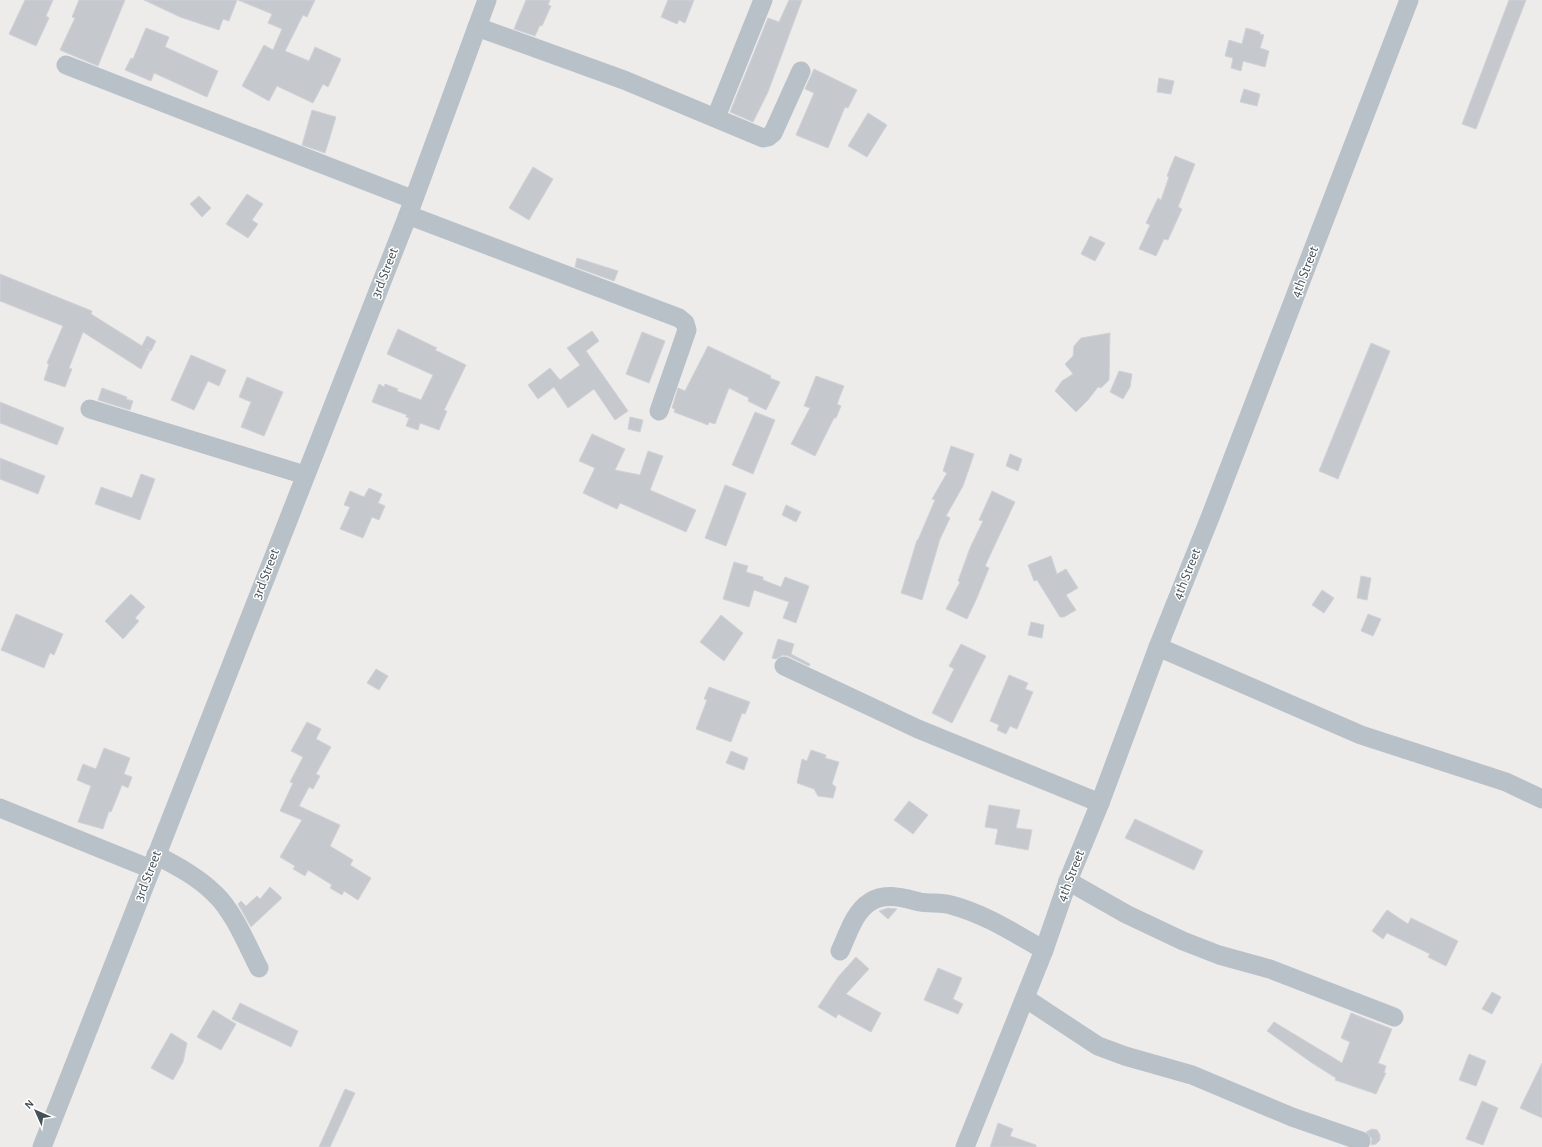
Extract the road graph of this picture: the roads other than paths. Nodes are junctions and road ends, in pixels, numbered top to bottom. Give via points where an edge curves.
1 (487, 0) edge
2 (763, 0) edge
3 (1409, 0) edge
4 (477, 27) junction
5 (66, 65) dead end
6 (802, 71) dead end
7 (716, 118) junction
8 (410, 207) junction
9 (90, 409) dead end
10 (659, 411) dead end
11 (305, 475) junction
12 (1158, 647) junction
13 (784, 666) dead end
14 (1542, 799) edge
15 (1100, 803) junction
16 (0, 808) edge
17 (154, 862) junction
18 (1068, 881) junction
19 (1044, 950) junction
20 (840, 951) dead end
21 (259, 968) dead end
22 (1025, 998) junction
23 (1394, 1017) dead end
24 (1361, 1142) dead end
25 (42, 1147) edge
26 (965, 1147) edge

1 - 4 street, 3rd Street
2 - 7 street
3 - 12 street, 4th Street
4 - 7 street via 624,80
4 - 8 street, 3rd Street
5 - 8 street
6 - 7 street via 773,133 768,137 764,138
8 - 10 street via 679,318 687,330
8 - 11 street, 3rd Street
9 - 11 street
11 - 17 street, 3rd Street
12 - 14 street via 1361,735 1506,782
12 - 15 street, 4th Street
13 - 15 street via 918,728
15 - 18 street, 4th Street
16 - 17 street
17 - 21 street via 199,880 217,895 234,920
17 - 25 street, 3rd Street
18 - 19 street, 4th Street
18 - 23 street via 1126,914 1183,941 1219,956 1270,969
19 - 20 street via 970,910 948,904 881,896 858,912
19 - 22 street, 4th Street
22 - 24 street via 1098,1046 1192,1075 1292,1117
22 - 26 street, 4th Street

